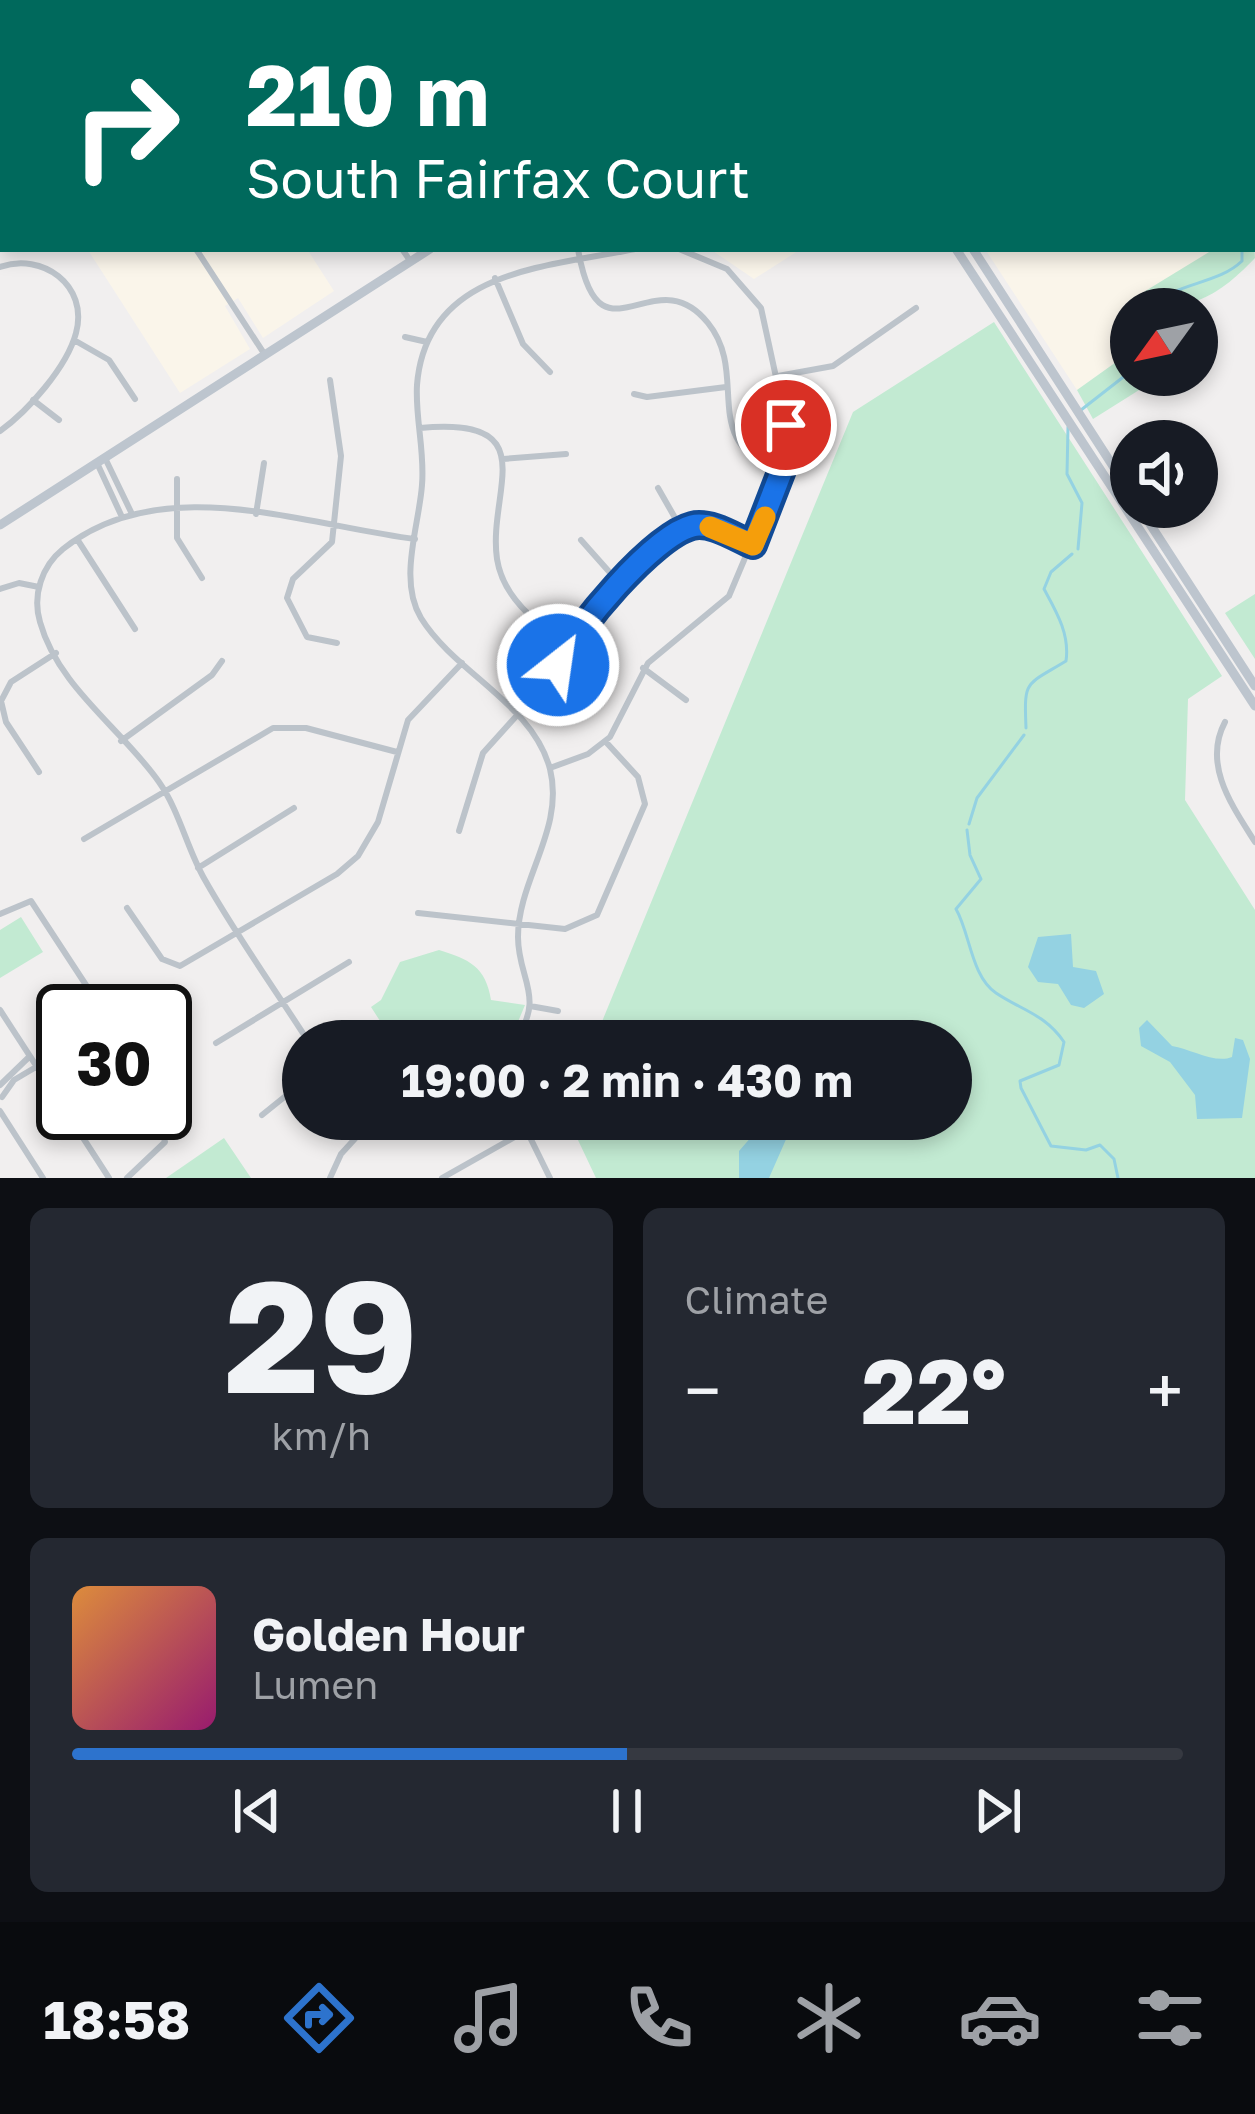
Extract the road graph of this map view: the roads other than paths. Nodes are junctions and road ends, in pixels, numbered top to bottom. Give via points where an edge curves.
1 (198, 252) edge
2 (405, 252) edge
3 (425, 252) edge
4 (579, 252) edge
5 (620, 252) edge
6 (687, 252) edge
7 (958, 252) edge
8 (975, 252) edge
9 (580, 260) junction
10 (410, 262) junction
11 (0, 267) edge
12 (495, 278) junction
13 (916, 308) dead end
14 (405, 337) dead end
15 (74, 340) junction
16 (427, 342) junction
17 (265, 355) junction
18 (550, 372) dead end
19 (778, 376) junction
20 (330, 380) dead end
21 (726, 387) junction
22 (634, 394) dead end
23 (135, 399) dead end
24 (32, 400) junction
25 (59, 419) dead end
26 (420, 428) junction
27 (0, 431) edge
28 (566, 454) dead end
29 (503, 459) junction
30 (101, 460) junction
31 (1110, 461) edge
32 (264, 463) dead end
33 (782, 470) junction
34 (177, 478) dead end
35 (658, 488) dead end
36 (176, 508) junction
37 (132, 514) junction
38 (256, 514) junction
39 (122, 517) junction
40 (335, 524) junction
41 (0, 525) edge
42 (1153, 528) edge
43 (682, 530) junction
44 (77, 539) junction
45 (415, 539) junction
46 (581, 540) dead end
47 (753, 545) junction
48 (202, 578) dead end
49 (620, 584) junction
50 (39, 586) junction
51 (0, 589) edge
52 (713, 614) junction
53 (719, 622) dead end
54 (135, 629) dead end
55 (337, 643) dead end
56 (568, 643) junction
57 (56, 652) junction
58 (222, 661) dead end
59 (462, 663) junction
60 (643, 668) junction
61 (1255, 686) edge
62 (686, 700) dead end
63 (0, 701) edge
64 (1255, 706) edge
65 (516, 716) junction
66 (1225, 722) dead end
67 (121, 741) junction
68 (605, 742) junction
69 (398, 752) junction
70 (550, 768) junction
71 (39, 772) dead end
72 (656, 789) dead end
73 (644, 791) junction
74 (165, 792) junction
75 (294, 808) dead end
76 (459, 831) dead end
77 (84, 839) dead end
78 (1255, 842) edge
79 (198, 868) junction
80 (128, 908) dead end
81 (418, 913) dead end
82 (0, 914) edge
83 (587, 922) junction
84 (519, 923) junction
85 (238, 932) junction
86 (594, 934) dead end
87 (349, 962) dead end
88 (85, 984) edge
89 (282, 1000) junction
90 (530, 1006) junction
91 (0, 1010) edge
92 (558, 1011) dead end
93 (295, 1020) edge
94 (524, 1020) edge
95 (216, 1042) dead end
96 (28, 1055) junction
97 (36, 1067) joint
98 (0, 1085) edge
99 (1, 1096) edge
100 (282, 1099) edge
101 (0, 1109) edge
102 (262, 1115) dead end
103 (84, 1140) edge
104 (165, 1140) edge
105 (354, 1140) edge
106 (508, 1140) edge
107 (531, 1140) edge
108 (43, 1178) edge
109 (109, 1178) edge
110 (128, 1178) edge
111 (330, 1178) edge
112 (442, 1178) edge
113 (550, 1178) edge

1 - 17 street
2 - 10 street
3 - 10 main road
4 - 9 street
5 - 9 street
6 - 19 street via 748,288 767,325
7 - 64 main road
8 - 31 main road
9 - 12 street
9 - 21 street via 585,290 598,304 670,301 702,316 718,340
10 - 17 main road
11 - 15 street via 32,262 57,274 76,303
12 - 16 street via 459,300
12 - 18 street via 523,344
13 - 19 street via 833,366
14 - 16 street
15 - 23 street via 109,360
15 - 24 street
16 - 26 street via 417,388
17 - 30 main road
19 - 33 street via 787,435
20 - 40 street via 341,456
21 - 22 street
21 - 33 street via 742,451
24 - 25 street
24 - 27 street
26 - 29 street via 470,428
26 - 45 street
28 - 29 street
29 - 56 street via 501,573 540,625
30 - 37 street
30 - 39 street
30 - 41 main road
32 - 38 street
33 - 47 street
34 - 36 street
35 - 43 street
36 - 37 street
36 - 38 street
36 - 48 street via 178,542
37 - 39 street
38 - 40 street
39 - 44 street
40 - 45 street
40 - 55 street via 331,547 293,579 287,598 307,637
42 - 61 main road
43 - 47 street via 709,526
43 - 49 street
44 - 50 street via 52,560
44 - 54 street
45 - 59 street via 416,608
46 - 49 street
47 - 52 street
49 - 56 street
50 - 51 street
50 - 57 street via 39,618
52 - 53 street
52 - 60 street
56 - 65 street
57 - 63 street via 11,682
57 - 67 street
58 - 67 street
59 - 65 street
59 - 69 street via 412,714
60 - 62 street
60 - 68 street
63 - 71 street
65 - 70 street
65 - 76 street via 483,753
66 - 78 street via 1220,774
67 - 74 street
68 - 70 street
68 - 73 street
69 - 74 street via 280,727
69 - 85 street via 378,822 358,856
70 - 84 street via 551,819
72 - 73 street
73 - 83 street via 614,887
74 - 77 street
74 - 79 street
75 - 79 street
79 - 85 street
80 - 85 street via 172,970
81 - 84 street
82 - 88 street via 31,901
83 - 84 street via 565,929
83 - 86 street
84 - 90 street
85 - 89 street
87 - 89 street
89 - 93 street
89 - 95 street
90 - 92 street
90 - 94 street
91 - 96 street
96 - 97 street
96 - 98 street
97 - 99 street
99 - 101 street
100 - 102 street
101 - 108 street
103 - 109 street
104 - 110 street
105 - 111 street
106 - 112 street
107 - 113 street

